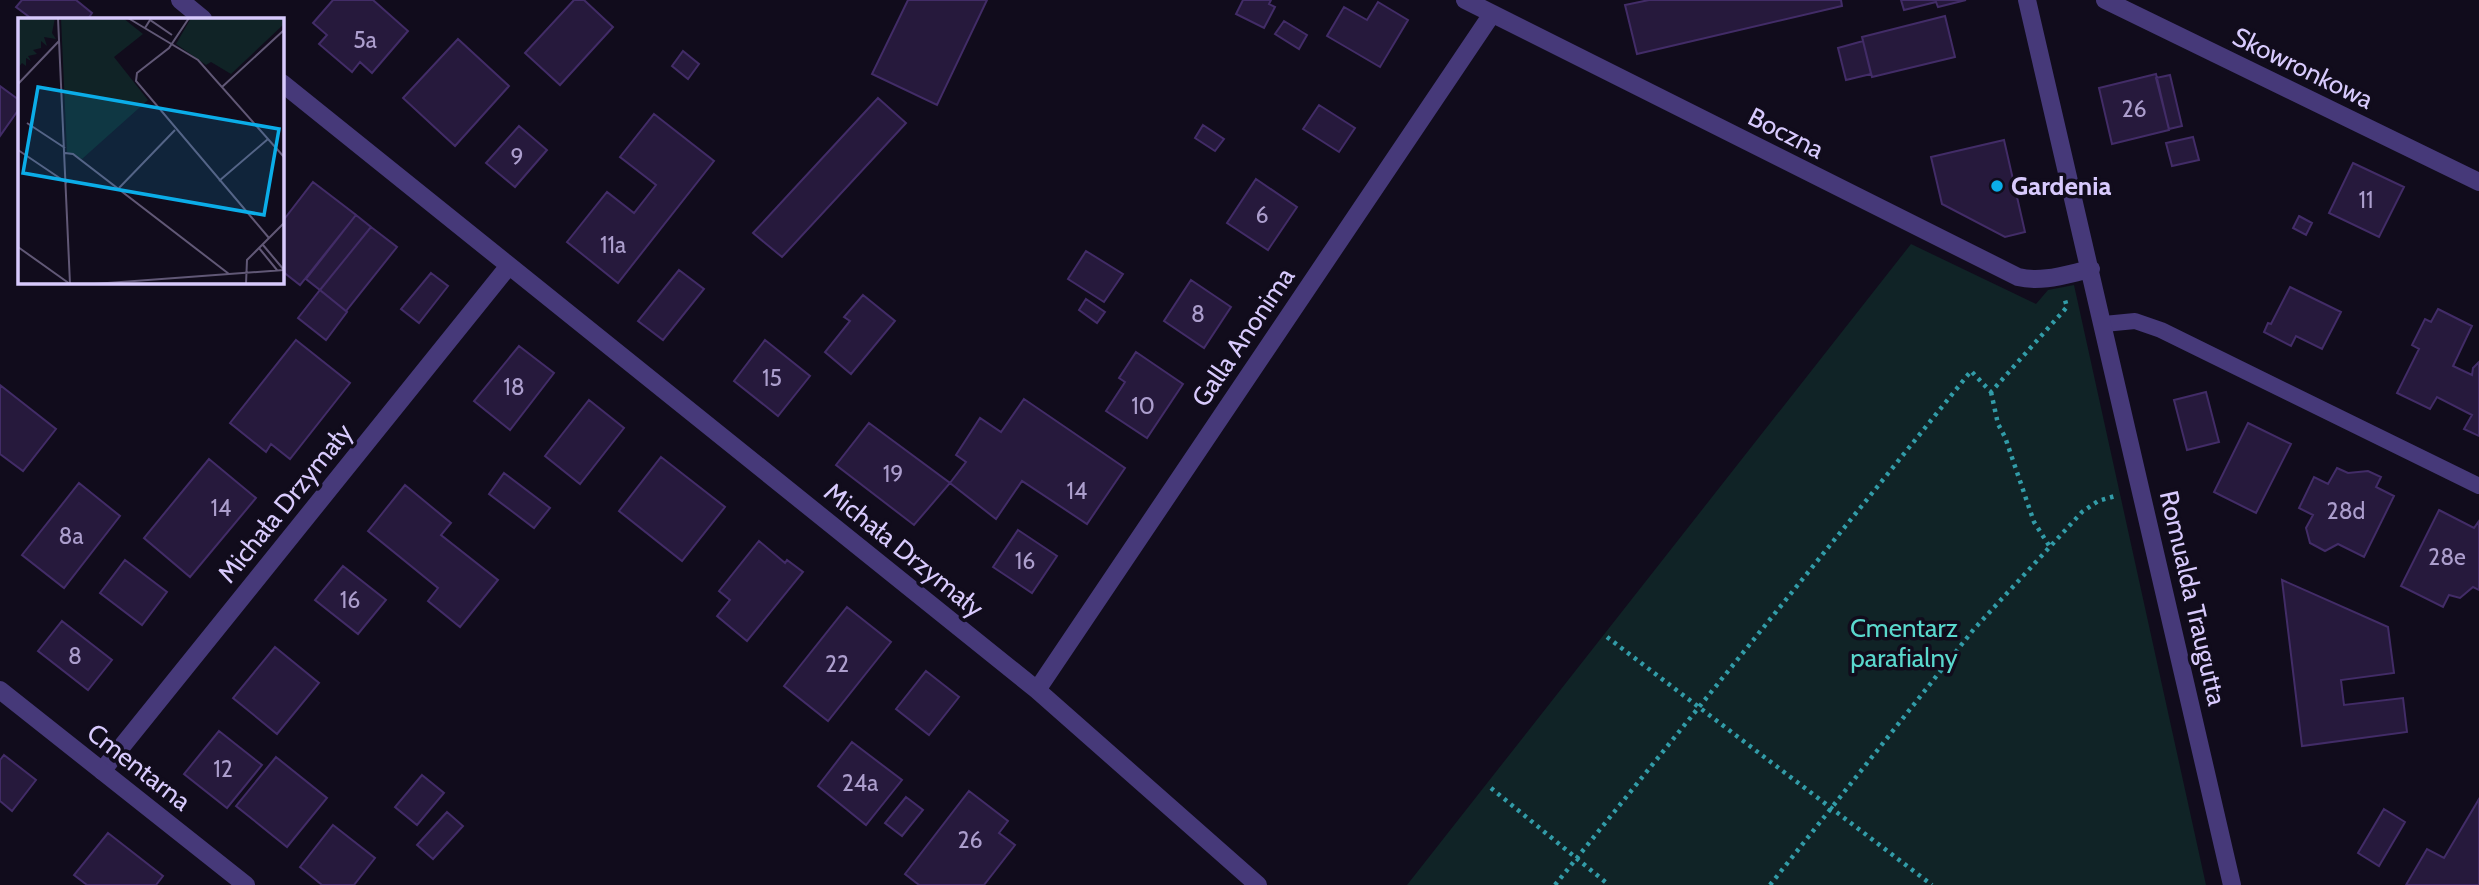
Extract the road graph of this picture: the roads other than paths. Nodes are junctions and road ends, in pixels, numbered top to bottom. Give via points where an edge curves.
1 (180, 0) edge
2 (1465, 0) edge
3 (2027, 0) edge
4 (2105, 0) edge
5 (1492, 14) junction
6 (203, 18) edge
7 (284, 85) edge
8 (2479, 182) edge
9 (508, 267) junction
10 (2091, 269) junction
11 (2104, 324) junction
12 (2479, 486) edge
13 (0, 690) edge
14 (1037, 690) junction
15 (102, 771) junction
16 (246, 885) edge
17 (1258, 885) edge
18 (2232, 885) edge

1 - 6 street
2 - 5 street, Boczna
3 - 10 street, Romualda Traugutta
4 - 8 street, Skowronkowa
5 - 10 street, Boczna via 2008,272 2029,280
5 - 14 street, Galla Anonima
7 - 9 street, Michała Drzymały
9 - 14 street, Michała Drzymały
9 - 15 street, Michała Drzymały
10 - 11 street, Romualda Traugutta
11 - 12 lane via 2135,321 2161,330
11 - 18 street, Romualda Traugutta
13 - 15 street, Cmentarna
14 - 17 street, Michała Drzymały
15 - 16 street, Cmentarna

